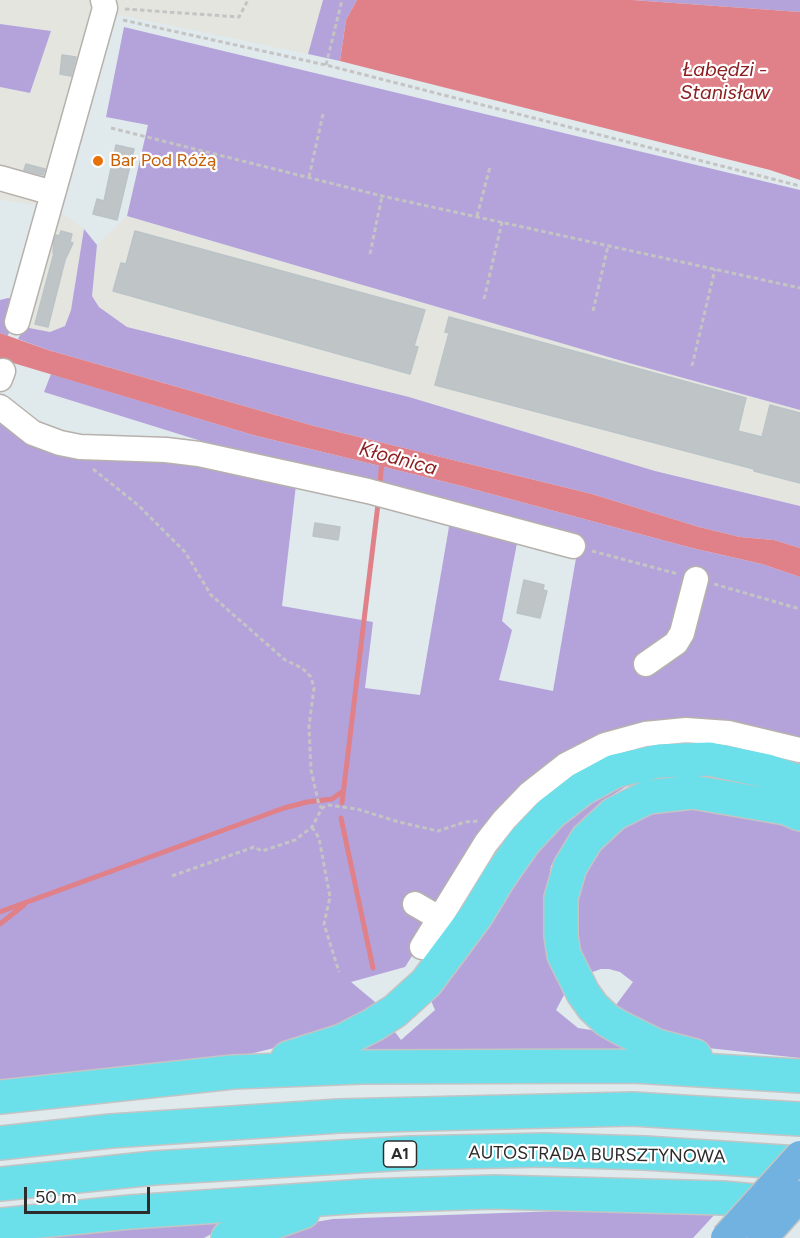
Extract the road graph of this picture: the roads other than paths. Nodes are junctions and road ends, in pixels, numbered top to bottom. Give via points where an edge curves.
1 (104, 8) edge
2 (0, 178) edge
3 (53, 192) junction
4 (17, 322) dead end
5 (0, 407) edge
6 (573, 546) dead end
7 (696, 579) dead end
8 (653, 650) dead end
9 (800, 750) edge
10 (800, 782) edge
11 (800, 814) edge
12 (415, 904) dead end
13 (439, 918) junction
14 (422, 947) dead end
15 (233, 1072) junction
16 (766, 1073) junction
17 (800, 1076) edge
18 (0, 1097) edge
19 (800, 1119) edge
20 (0, 1143) edge
21 (800, 1156) edge
22 (800, 1163) edge
23 (0, 1184) edge
24 (364, 1196) junction
25 (800, 1196) edge
26 (800, 1205) edge
27 (0, 1225) edge
28 (228, 1238) edge
29 (726, 1238) edge
30 (762, 1238) edge

1 - 3 lane
2 - 3 lane
3 - 4 lane
5 - 6 lane via 33,433 60,443 199,454 368,491
7 - 8 lane via 676,643
9 - 13 lane via 728,733 686,730 645,734 605,745 566,765 504,820
10 - 15 highway via 709,759 659,761 615,771 582,789 551,813 524,842 426,983 395,1011 342,1041
11 - 16 highway via 786,808 693,792 648,797 614,814 587,838 570,867 561,898 564,955 593,1007 607,1020 657,1046
12 - 13 lane
13 - 14 lane
15 - 16 highway via 509,1065
15 - 18 highway
16 - 17 highway
19 - 20 highway, A1 via 632,1109 339,1116 111,1131
21 - 29 main road, bridge
22 - 23 highway, AUTOSTRADA BURSZTYNOWA / A1 via 544,1150 410,1153 154,1168
24 - 26 highway via 586,1193
24 - 27 highway
24 - 28 highway via 289,1215
25 - 30 main road, bridge

